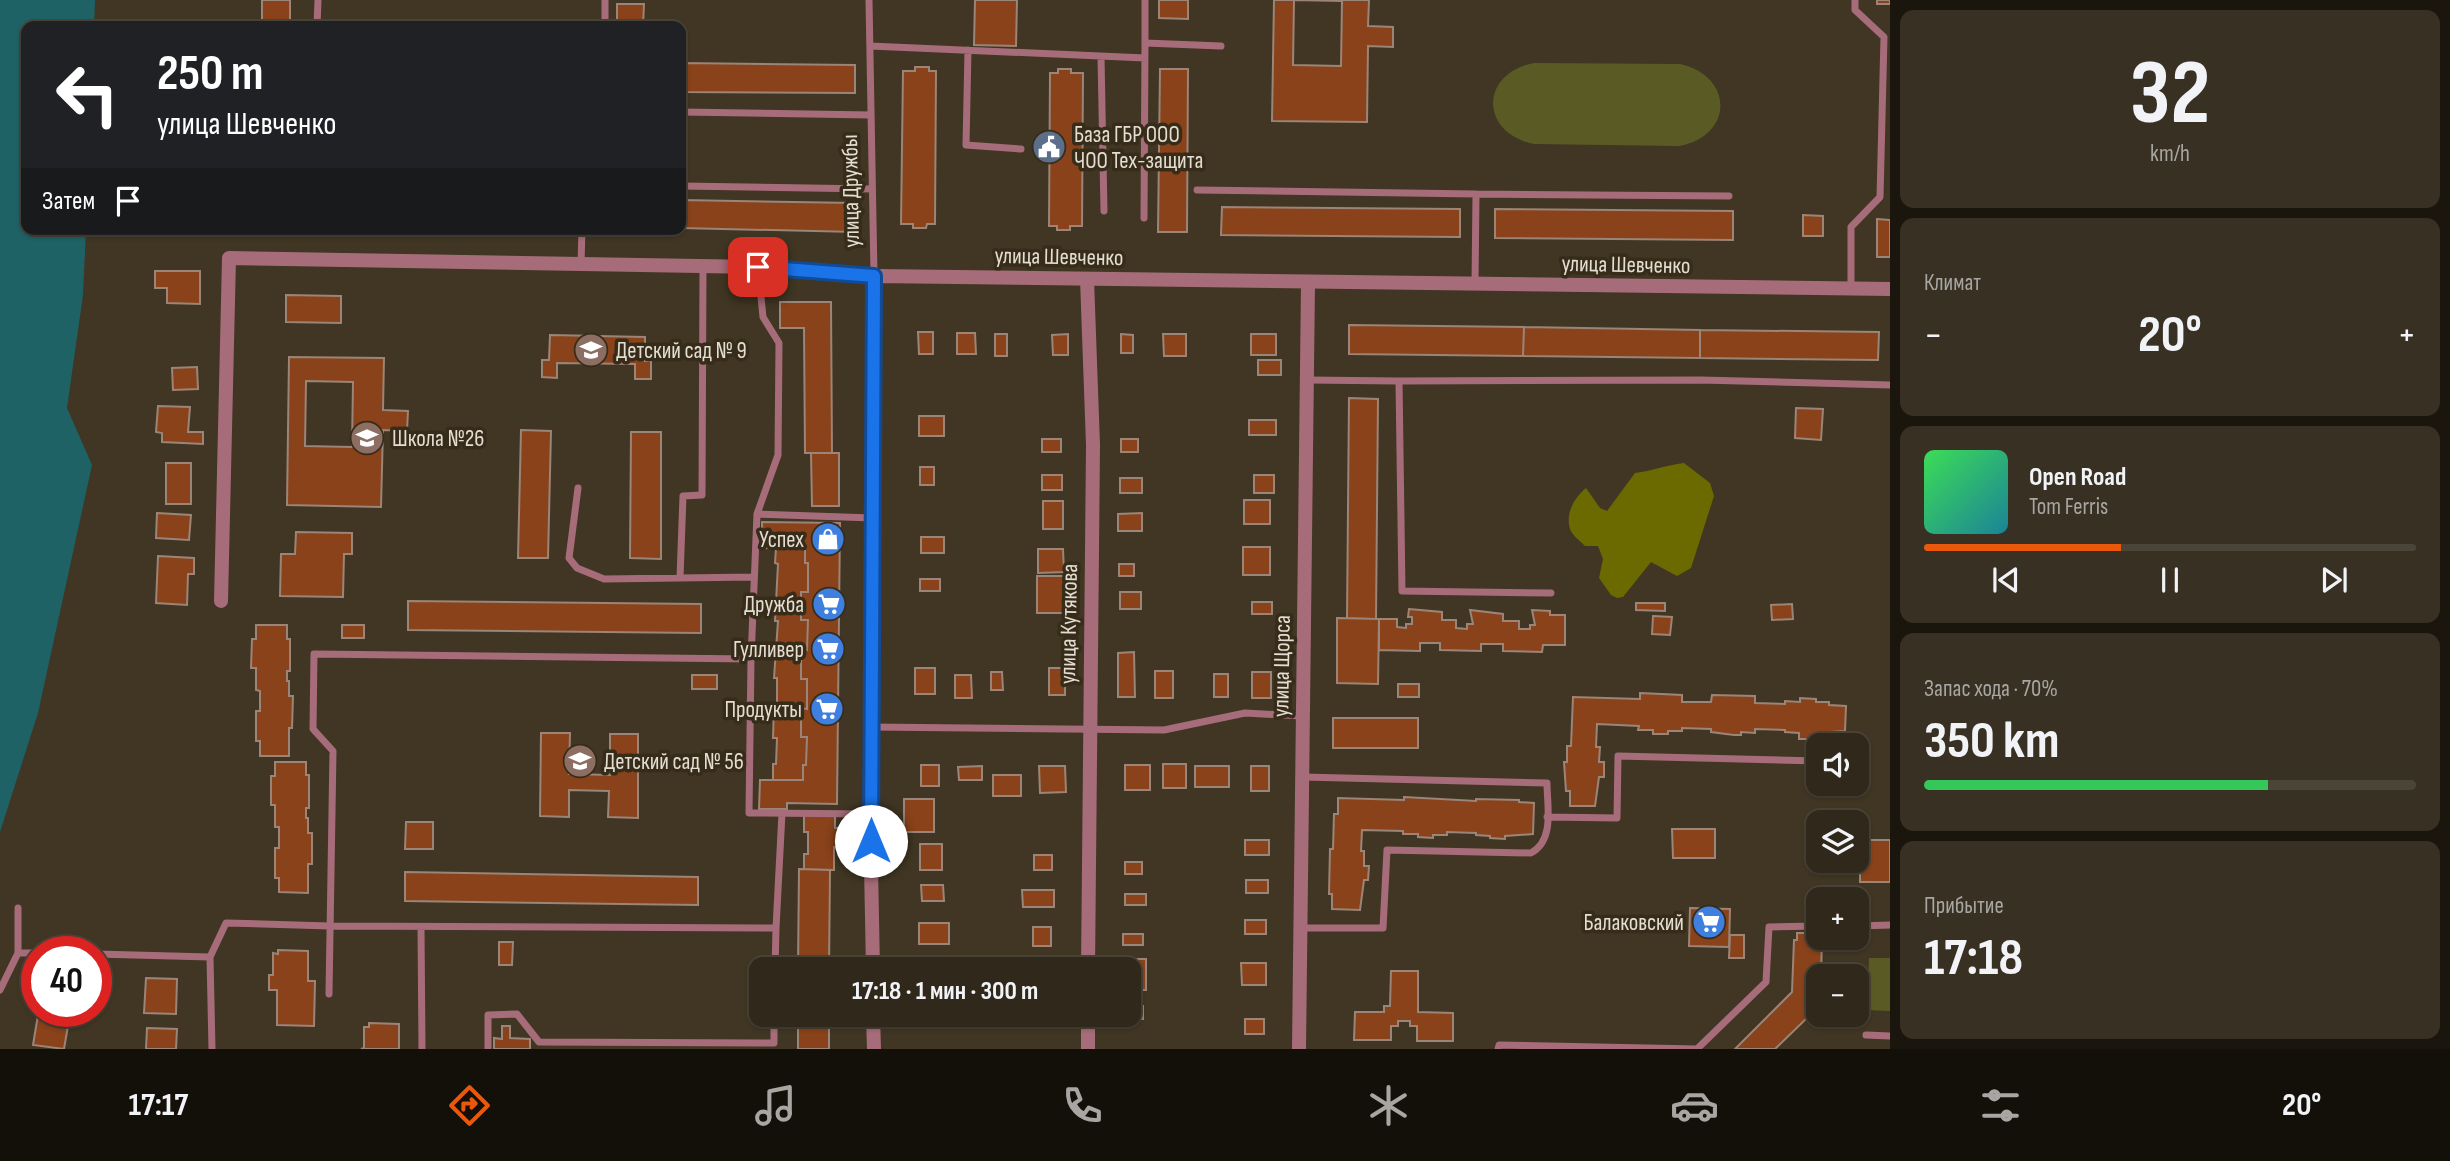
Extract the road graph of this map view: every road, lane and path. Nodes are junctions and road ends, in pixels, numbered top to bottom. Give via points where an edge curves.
1 (318, 0) edge
2 (605, 0) edge
3 (869, 0) edge
4 (1145, 0) edge
5 (1855, 0) edge
6 (317, 21) edge
7 (605, 21) edge
8 (1145, 43) junction
9 (870, 46) junction
10 (1222, 46) dead end
11 (968, 50) junction
12 (1101, 57) junction
13 (1144, 58) junction
14 (686, 112) edge
15 (871, 115) junction
16 (1021, 149) dead end
17 (686, 186) edge
18 (873, 189) junction
19 (1197, 190) dead end
20 (1476, 194) junction
21 (1729, 196) dead end
22 (1104, 211) dead end
23 (1144, 218) dead end
24 (582, 235) edge
25 (582, 264) junction
26 (703, 266) junction
27 (758, 267) junction
28 (874, 276) junction
29 (1087, 279) junction
30 (1308, 283) junction
31 (1475, 285) junction
32 (1851, 289) junction
33 (1890, 289) edge
34 (1307, 380) junction
35 (1399, 381) junction
36 (1890, 385) edge
37 (578, 488) dead end
38 (757, 514) junction
39 (874, 518) junction
40 (754, 577) junction
41 (680, 578) junction
42 (1551, 593) dead end
43 (221, 601) dead end
44 (751, 659) junction
45 (1303, 716) junction
46 (871, 727) junction
47 (1089, 729) junction
48 (1806, 761) edge
49 (1302, 777) junction
50 (782, 813) junction
51 (870, 814) junction
52 (1547, 817) junction
53 (19, 908) dead end
54 (1890, 925) edge
55 (330, 926) junction
56 (1806, 926) edge
57 (1869, 926) edge
58 (421, 927) junction
59 (776, 928) junction
60 (1300, 928) junction
61 (18, 953) joint
62 (112, 954) edge
63 (210, 957) junction
64 (775, 957) edge
65 (873, 957) edge
66 (1088, 957) edge
67 (0, 990) edge
68 (329, 995) dead end
69 (775, 1027) edge
70 (873, 1027) edge
71 (1088, 1027) edge
72 (1866, 1035) dead end
73 (1890, 1036) edge
74 (212, 1049) edge
75 (422, 1049) edge
76 (488, 1049) edge
77 (874, 1049) edge
78 (1088, 1049) edge
79 (1299, 1049) edge
80 (1498, 1049) edge

1 - 6 lane
2 - 7 lane
3 - 9 lane, улица Дружбы
4 - 8 lane
5 - 32 lane via 1855,10 1884,37 1880,197 1851,227
8 - 10 lane
8 - 13 lane
9 - 11 lane
9 - 15 lane, улица Дружбы
11 - 12 lane
11 - 16 lane via 966,145
12 - 13 lane
12 - 22 lane
13 - 23 lane
14 - 15 lane
15 - 18 lane, улица Дружбы
17 - 18 lane
18 - 28 lane, улица Дружбы
19 - 20 lane
20 - 21 lane
20 - 31 lane
24 - 25 lane
25 - 26 street, улица Шевченко
25 - 43 street, улица Шевченко via 229,258
26 - 27 street, улица Шевченко
26 - 41 lane via 702,495 683,496
27 - 28 street, улица Шевченко
27 - 38 lane via 763,317 779,343 778,455
28 - 29 street, улица Шевченко
28 - 39 street, улица Дружбы
29 - 30 street, улица Шевченко
29 - 47 street, улица Кутякова via 1093,445
30 - 31 street, улица Шевченко
30 - 34 street, улица Щорса
31 - 32 street, улица Шевченко
32 - 33 street, улица Шевченко
34 - 35 lane
34 - 45 street, улица Щорса
35 - 36 lane
35 - 42 lane via 1402,591
37 - 41 lane via 569,558 577,568 604,579
38 - 39 lane
38 - 40 lane
39 - 46 street, улица Дружбы
40 - 41 lane
40 - 44 lane
44 - 50 lane via 749,813
44 - 55 lane via 314,654 313,729 333,751
45 - 47 lane via 1245,713 1164,730
45 - 49 street, улица Щорса
46 - 47 lane
46 - 51 street, улица Дружбы
47 - 66 street, улица Кутякова
48 - 52 lane via 1618,756 1617,818
49 - 52 lane via 1547,783
49 - 60 street, улица Щорса
50 - 51 lane
50 - 59 lane
51 - 65 street, улица Дружбы
52 - 60 lane via 1547,836 1531,853 1387,850 1383,928
53 - 61 lane
54 - 57 lane
55 - 58 lane
55 - 63 lane via 226,923
55 - 68 lane
56 - 80 lane via 1769,927 1766,982 1697,1049 1499,1045
58 - 59 lane
58 - 75 lane
59 - 64 lane
60 - 79 street, улица Щорса
61 - 67 lane
62 - 63 lane
63 - 74 lane
69 - 76 lane via 774,1044 539,1042 517,1014 488,1015
70 - 77 street
71 - 78 street
72 - 73 lane

